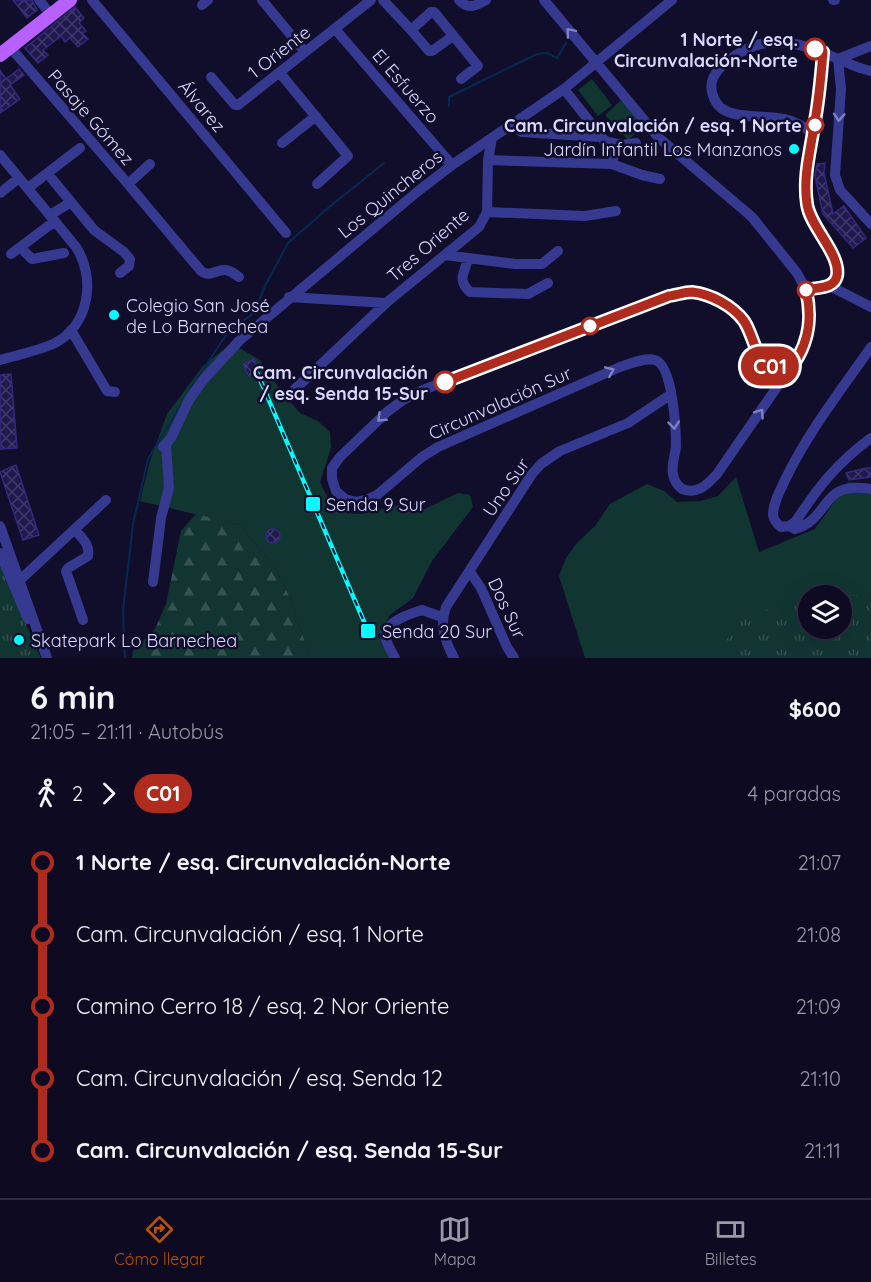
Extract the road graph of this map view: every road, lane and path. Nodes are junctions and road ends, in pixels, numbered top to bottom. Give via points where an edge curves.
1 (39, 0) edge
2 (70, 0) edge
3 (92, 0) edge
4 (262, 0) edge
5 (370, 0) edge
6 (383, 0) edge
7 (459, 0) edge
8 (486, 0) edge
9 (544, 0) edge
10 (672, 0) edge
11 (357, 4) edge
12 (51, 15) junction
13 (335, 28) junction
14 (411, 30) junction
15 (453, 36) junction
16 (871, 46) edge
17 (5, 51) edge
18 (305, 52) junction
19 (823, 52) junction
20 (838, 59) junction
21 (597, 64) junction
22 (871, 71) edge
23 (279, 73) junction
24 (212, 77) dead end
25 (461, 79) dead end
26 (564, 89) junction
27 (315, 116) junction
28 (512, 124) junction
29 (813, 133) junction
30 (492, 138) junction
31 (602, 138) junction
32 (636, 143) dead end
33 (282, 144) dead end
34 (80, 148) dead end
35 (0, 155) edge
36 (488, 160) junction
37 (150, 164) dead end
38 (612, 164) junction
39 (452, 165) junction
40 (19, 178) junction
41 (52, 179) dead end
42 (660, 179) dead end
43 (128, 184) junction
44 (316, 184) dead end
45 (28, 188) junction
46 (0, 193) edge
47 (71, 202) junction
48 (616, 211) dead end
49 (487, 212) junction
50 (52, 218) junction
51 (871, 224) edge
52 (286, 232) dead end
53 (558, 251) dead end
54 (64, 253) dead end
55 (446, 255) junction
56 (468, 259) junction
57 (120, 273) dead end
58 (239, 277) dead end
59 (548, 283) dead end
60 (830, 286) junction
61 (806, 290) junction
62 (289, 297) junction
63 (386, 303) junction
64 (871, 307) edge
65 (71, 330) junction
66 (871, 347) edge
67 (0, 360) edge
68 (795, 362) junction
69 (294, 390) dead end
70 (116, 392) dead end
71 (670, 395) junction
72 (871, 438) edge
73 (871, 489) edge
74 (106, 500) dead end
75 (0, 526) edge
76 (789, 526) junction
77 (75, 530) junction
78 (6, 554) edge
79 (41, 560) junction
80 (470, 572) junction
81 (9, 576) junction
82 (20, 580) junction
83 (153, 582) dead end
84 (442, 617) junction
85 (83, 620) dead end
86 (46, 655) edge
87 (395, 658) edge
88 (454, 658) edge
89 (514, 658) edge

1 - 12 street
2 - 12 main road
3 - 52 street, Álvarez
4 - 18 street
5 - 11 street, 1 Oriente
6 - 14 street
7 - 8 street via 468,7
21 -> 9 street
10 - 21 street, Los Quincheros
11 - 13 street, 1 Oriente
12 - 17 main road
13 - 18 street, 1 Oriente
13 - 39 street, El Esfuerzo
14 - 15 street via 429,51
14 - 15 street via 433,11
15 - 25 street via 478,66
16 - 20 street
17 - 43 street, Pasaje Gómez
18 - 23 street, 1 Oriente
19 - 20 street
19 - 29 street
19 - 29 street via 797,44 771,42 752,46 717,72 712,87 719,106 732,113 786,119
20 - 22 street
20 -> 51 street via 841,89 835,175 840,190
21 - 26 street, Los Quincheros
21 - 61 street via 659,138 752,217 798,273
23 - 24 street, 1 Oriente via 237,105
23 - 27 street
26 - 28 street, Los Quincheros
26 - 31 street
27 - 33 street
27 - 44 street via 348,156
28 - 30 street, Los Quincheros
28 - 31 street via 522,132
29 - 60 street via 806,163 807,207 836,264 837,277
30 - 36 street, Tres Oriente
30 - 39 street, Los Quincheros
31 - 32 street via 622,145
31 - 38 street via 614,155
34 - 45 street
35 - 40 street
36 - 38 street
36 - 49 street, Tres Oriente
37 - 43 street, Pasaje Gómez
38 - 42 street
39 - 62 street, Los Quincheros
40 - 45 street
40 - 46 street
41 - 47 street
43 - 58 street via 201,271 229,271
45 - 50 street
47 - 50 street
47 - 57 street via 94,230 130,259 129,266
48 - 49 street via 585,216
49 - 55 street, Tres Oriente via 479,227
50 - 54 street via 16,250 32,259
50 - 65 street via 79,251 88,278 85,307
53 - 56 street via 542,264
55 - 56 street
55 - 63 street, Tres Oriente
56 - 59 street via 461,278 470,292 528,294
60 - 61 street
60 - 64 street
61 - 68 street via 808,334
62 - 63 street, Tres Oriente
62 - 83 street, Los Quincheros via 210,371 164,446 169,488
63 - 69 street, Tres Oriente
65 - 67 street via 52,344
65 - 70 street via 108,391
66 - 76 street via 807,439 777,498 773,515 776,523
71 -> 68 street, Circunvalación Sur via 675,441 673,475 680,488 694,491 717,474
68 -> 71 street, Circunvalación Sur via 776,368 763,362 746,324 725,304 691,292 669,296 412,395 387,412 340,457 332,468 332,479 336,491 345,499 366,500 444,444 639,361 662,363
71 - 80 street, Uno Sur via 628,423 560,451 541,464
72 - 76 street via 836,467
73 - 76 street via 849,487 838,491 811,522 795,529
74 - 77 street
75 - 78 street
77 - 79 street
77 - 85 street via 86,541 88,556 66,571
78 - 79 street via 25,563
78 - 81 street
78 - 82 street
79 - 82 street
80 - 84 street, Uno Sur
80 - 89 street, Dos Sur
81 - 82 street
81 - 86 street
82 - 86 street
84 - 87 street via 422,610 400,618 386,630 385,637
84 - 88 street

